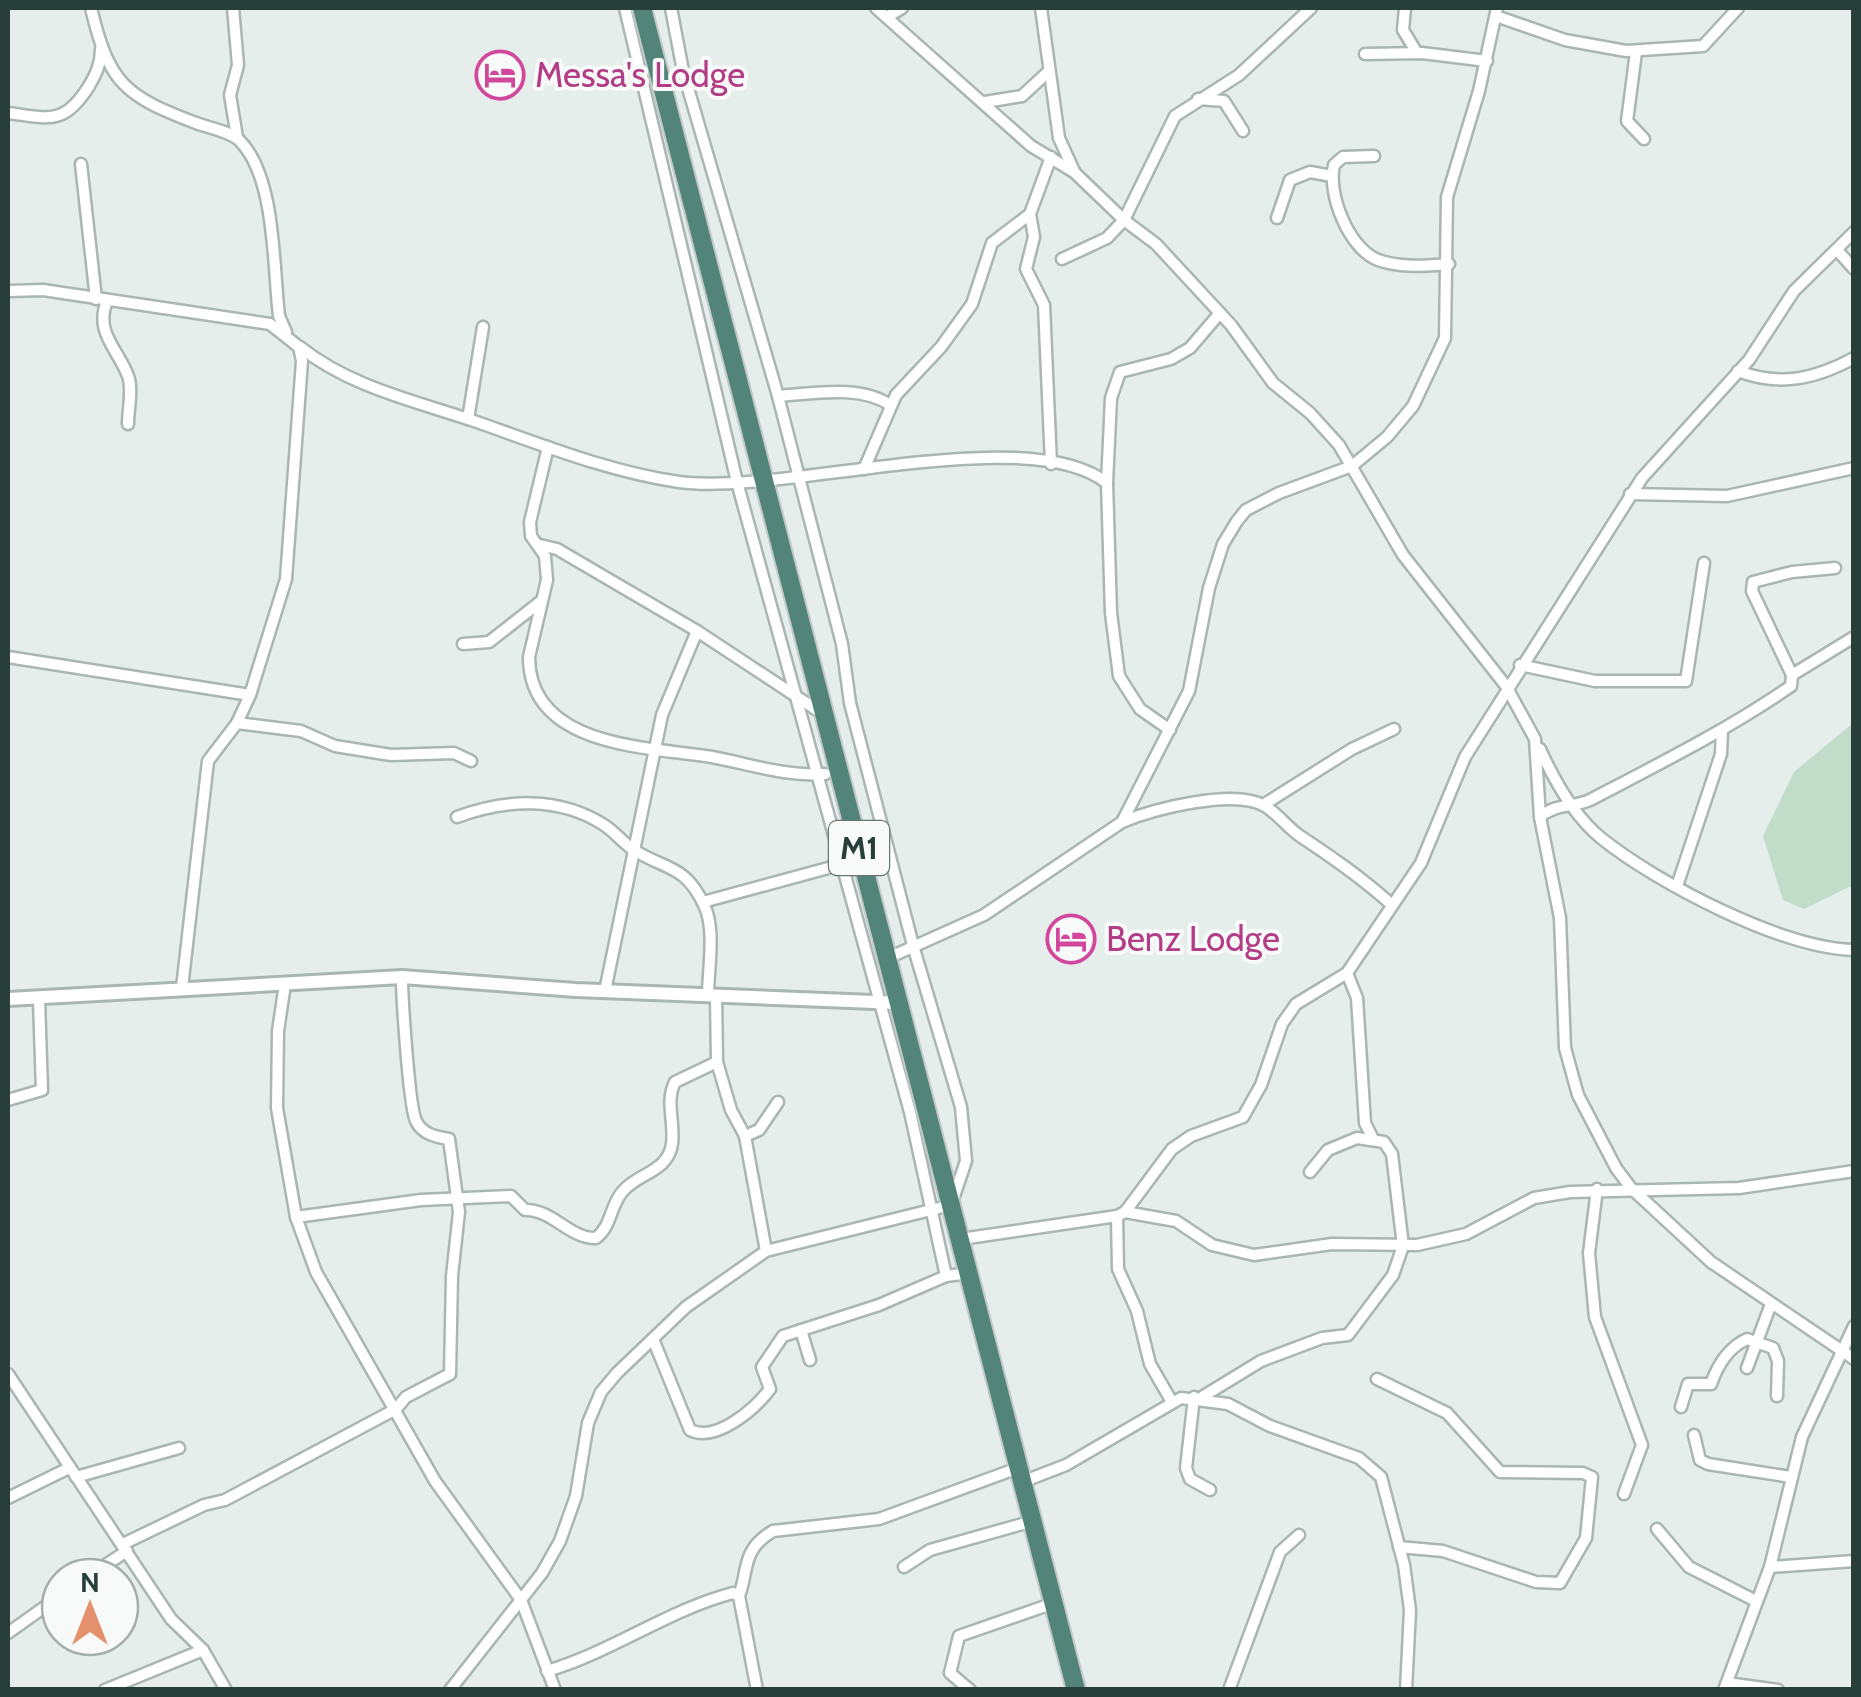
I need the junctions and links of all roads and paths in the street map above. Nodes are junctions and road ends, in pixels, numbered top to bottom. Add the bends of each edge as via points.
1 (91, 8) edge
2 (233, 8) edge
3 (625, 8) edge
4 (642, 8) edge
5 (671, 8) edge
6 (876, 8) edge
7 (902, 8) edge
8 (1041, 8) edge
9 (1312, 8) edge
10 (1405, 8) edge
11 (1738, 8) edge
12 (1496, 12) edge
13 (886, 16) junction
14 (100, 48) junction
15 (1636, 52) junction
16 (1417, 53) junction
17 (1366, 54) dead end
18 (1486, 61) junction
19 (1049, 71) junction
20 (1197, 100) junction
21 (984, 102) junction
22 (8, 113) edge
23 (1243, 131) dead end
24 (237, 137) junction
25 (1644, 138) dead end
26 (1374, 156) dead end
27 (1050, 157) junction
28 (81, 164) dead end
29 (1074, 172) junction
30 (1332, 176) junction
31 (1030, 214) junction
32 (1277, 218) dead end
33 (1124, 220) junction
34 (1854, 232) edge
35 (1836, 250) junction
36 (1062, 259) dead end
37 (1450, 264) junction
38 (1854, 270) edge
39 (8, 291) edge
40 (102, 300) junction
41 (1220, 313) junction
42 (483, 327) dead end
43 (286, 332) junction
44 (299, 347) junction
45 (1854, 358) edge
46 (1738, 371) junction
47 (778, 396) junction
48 (890, 405) junction
49 (468, 419) junction
50 (128, 424) dead end
51 (548, 448) junction
52 (1051, 464) junction
53 (1352, 466) junction
54 (1854, 468) edge
55 (864, 469) junction
56 (796, 477) junction
57 (737, 482) junction
58 (763, 483) junction
59 (1108, 483) junction
60 (1630, 494) junction
61 (540, 545) junction
62 (1704, 563) dead end
63 (1834, 568) dead end
64 (541, 601) junction
65 (697, 631) junction
66 (1854, 637) edge
67 (464, 644) dead end
68 (8, 657) edge
69 (1520, 666) junction
70 (1792, 676) junction
71 (1506, 686) junction
72 (250, 695) junction
73 (799, 702) junction
74 (824, 714) junction
75 (237, 723) junction
76 (1394, 728) dead end
77 (1170, 730) junction
78 (1722, 731) junction
79 (1535, 739) junction
80 (653, 752) junction
81 (471, 761) dead end
82 (830, 773) junction
83 (1263, 804) junction
84 (1572, 806) junction
85 (1540, 816) junction
86 (457, 818) dead end
87 (1122, 822) junction
88 (631, 848) junction
89 (843, 864) junction
90 (1677, 886) junction
91 (703, 902) junction
92 (1392, 905) junction
93 (914, 949) junction
94 (1854, 950) edge
95 (888, 958) junction
96 (1347, 973) junction
97 (402, 977) junction
98 (285, 984) junction
99 (182, 988) junction
100 (604, 990) junction
101 (712, 996) junction
102 (8, 999) edge
103 (40, 1001) junction
104 (877, 1002) junction
105 (900, 1003) junction
106 (716, 1062) junction
107 (8, 1100) edge
108 (778, 1102) dead end
109 (745, 1136) junction
110 (1372, 1137) junction
111 (1854, 1171) edge
112 (1310, 1172) dead end
113 (1632, 1188) junction
114 (1598, 1189) junction
115 (458, 1199) junction
116 (951, 1205) junction
117 (931, 1212) junction
118 (1121, 1214) junction
119 (296, 1217) junction
120 (960, 1240) junction
121 (1403, 1246) junction
122 (766, 1252) junction
123 (969, 1273) junction
124 (946, 1276) junction
125 (1772, 1304) junction
126 (801, 1330) junction
127 (1852, 1332) edge
128 (652, 1339) junction
129 (1755, 1341) junction
130 (1840, 1350) junction
131 (1854, 1359) edge
132 (810, 1360) dead end
133 (1746, 1368) dead end
134 (8, 1374) edge
135 (1377, 1379) dead end
136 (1776, 1396) dead end
137 (1198, 1397) junction
138 (1172, 1402) junction
139 (1680, 1407) dead end
140 (396, 1409) junction
141 (1694, 1435) dead end
142 (179, 1448) dead end
143 (72, 1472) junction
144 (1020, 1475) junction
145 (1791, 1477) junction
146 (1210, 1490) dead end
147 (1624, 1494) dead end
148 (8, 1498) edge
149 (1033, 1521) junction
150 (1657, 1529) dead end
151 (1299, 1535) dead end
152 (125, 1547) junction
153 (1399, 1547) junction
154 (112, 1557) edge
155 (1854, 1561) edge
156 (904, 1566) dead end
157 (1770, 1567) junction
158 (739, 1596) junction
159 (521, 1600) junction
160 (1756, 1600) junction
161 (1054, 1603) junction
162 (40, 1610) edge
163 (8, 1633) edge
164 (202, 1650) junction
165 (548, 1671) junction
166 (1725, 1686) edge
167 (105, 1690) edge
168 (226, 1690) edge
169 (450, 1690) edge
170 (555, 1690) edge
171 (757, 1690) edge
172 (970, 1690) edge
173 (1076, 1690) edge
174 (1229, 1690) edge
175 (1406, 1690) edge
176 (1778, 1690) edge

1 - 14 street
2 - 24 street via 238,65 230,95
3 - 57 street
4 - 58 highway, M1
5 - 47 street via 710,172
6 - 13 street
7 - 13 street
8 - 19 street
9 - 20 street via 1239,75
10 - 16 street via 1403,30
11 - 15 street via 1703,46
12 - 15 street via 1564,40
12 - 18 street
13 - 21 street
14 - 22 street via 96,74 70,111 49,118
14 - 24 street via 132,96
15 - 25 street via 1628,121
16 - 17 street
16 - 18 street
18 - 37 street via 1447,197
19 - 21 street via 1022,96
19 - 29 street via 1059,138
20 - 23 street via 1224,101
20 - 33 street via 1175,116
21 - 27 street
24 - 43 street via 263,185
26 - 30 street via 1343,156
27 - 29 street
27 - 31 street
28 - 40 street
29 - 33 street
30 - 32 street via 1310,172 1290,180
30 - 37 street via 1342,215 1369,255 1396,264
31 - 48 street via 992,243 972,304
31 - 52 street via 1034,237 1026,269 1044,305
33 - 36 street via 1107,238
33 - 41 street via 1168,255
34 - 35 street
35 - 38 street
35 - 46 street via 1794,291
37 - 53 street via 1445,338 1434,367 1400,422
39 - 40 street
40 - 43 street via 254,320
40 - 50 street via 105,332 129,378
41 - 53 street via 1273,383 1324,426
41 - 59 street via 1172,360 1120,372 1112,398
42 - 49 street
43 - 44 street
44 - 49 street via 381,392
44 - 72 street via 304,378 286,578
45 - 46 street via 1797,380
46 - 60 street
47 - 48 street via 854,393
47 - 56 street
48 - 55 street
49 - 51 street
51 - 57 street via 679,482
51 - 61 street via 530,522
52 - 55 street via 962,459
52 - 59 street
53 - 71 street via 1403,555
53 - 77 street via 1278,493 1236,521 1209,588 1189,691
54 - 60 street via 1728,496
55 - 56 street
56 - 58 street
56 - 93 street
57 - 58 street
57 - 73 street
58 - 74 highway, M1
59 - 77 street via 1118,676 1140,709
60 - 69 street
61 - 64 street via 548,568
61 - 65 street
62 - 69 street via 1686,681 1595,681
63 - 70 street via 1752,582
64 - 67 street via 489,642
64 - 80 street via 529,672 542,698 582,732
65 - 73 street
65 - 80 street via 672,682
66 - 70 street
68 - 72 street
69 - 71 street
70 - 78 street via 1791,686
71 - 79 street
71 - 92 street via 1465,757 1421,863
72 - 75 street
73 - 74 street
73 - 82 street
74 - 82 highway, M1
75 - 81 street via 391,755 454,752
75 - 99 street via 204,777
76 - 83 street
77 - 87 street
78 - 84 street
78 - 90 street via 1721,754
79 - 84 street
79 - 85 street
80 - 82 street
80 - 88 street
82 - 89 street
82 - 95 highway, M1
83 - 87 street via 1194,803
83 - 92 street
84 - 85 street
84 - 90 street via 1599,837
85 - 113 street via 1560,918 1568,1060 1589,1119
86 - 88 street via 512,803 562,806 606,826
87 - 93 street via 984,915
88 - 91 street via 669,864
88 - 100 street
89 - 91 street
89 - 104 street
90 - 94 street via 1734,916 1814,944
91 - 101 street
92 - 96 street
93 - 95 street
93 - 116 street via 961,1107 966,1162
95 - 105 highway, M1
96 - 110 street via 1357,998 1365,1123
96 - 118 street via 1296,1004 1243,1118 1172,1148
97 - 98 street
97 - 100 street
97 - 115 street via 415,1120 429,1135 449,1139
98 - 99 street
98 - 119 street via 275,1078
99 - 103 street
100 - 101 street
101 - 104 street
101 - 106 street
102 - 103 street
103 - 107 street via 42,1090
104 - 105 street
104 - 117 street
105 - 116 highway, M1
106 - 109 street
106 - 115 street via 676,1082 668,1154 659,1168 622,1192 596,1238 525,1210 511,1196
108 - 109 street via 759,1130
109 - 122 street
110 - 112 street via 1335,1146
110 - 121 street via 1392,1154
111 - 113 street via 1776,1186
113 - 114 street
113 - 125 street via 1710,1262
114 - 121 street via 1534,1198 1466,1234
114 - 147 street via 1589,1266 1595,1317 1642,1445
115 - 119 street
115 - 140 street via 450,1374
116 - 117 street
116 - 120 highway, M1
117 - 122 street
117 - 124 street
118 - 120 street
118 - 121 street via 1176,1222 1242,1254 1332,1244
118 - 138 street via 1118,1269 1138,1312 1150,1364
119 - 140 street via 316,1272
120 - 123 highway, M1
121 - 137 street via 1392,1275 1348,1336 1322,1338 1261,1362
122 - 128 street
123 - 124 street
123 - 144 highway, M1
124 - 126 street
125 - 129 street
125 - 130 street
126 - 128 street via 782,1336 762,1367 770,1390 750,1412 697,1434
126 - 132 street
127 - 130 street
128 - 159 street via 601,1392 560,1542
129 - 133 street
129 - 136 street via 1773,1348 1778,1360
129 - 139 street via 1735,1344 1711,1384 1688,1384
130 - 131 street
130 - 145 street
134 - 143 street
135 - 153 street via 1447,1412 1500,1472 1592,1478 1586,1538 1560,1583 1536,1582 1442,1551
137 - 138 street
137 - 146 street via 1186,1468 1190,1479
137 - 153 street via 1334,1447 1378,1471
138 - 144 street via 1066,1466
140 - 152 street
140 - 159 street via 435,1481
141 - 145 street via 1700,1460 1708,1464
142 - 143 street
143 - 148 street
143 - 152 street
144 - 149 highway, M1
144 - 158 street via 879,1520 773,1531 742,1570
145 - 157 street
149 - 156 street via 930,1550
149 - 161 highway, M1
150 - 160 street via 1689,1567
151 - 174 street via 1280,1552
152 - 154 street
152 - 164 street via 171,1619
153 - 175 street via 1410,1610
155 - 157 street
157 - 160 street
158 - 165 street via 690,1607
158 - 171 street
159 - 165 street
159 - 169 street
160 - 166 street
161 - 172 street via 959,1636 950,1674
161 - 173 highway, M1
162 - 163 street
164 - 167 street
164 - 168 street
165 - 170 street
166 - 176 street

